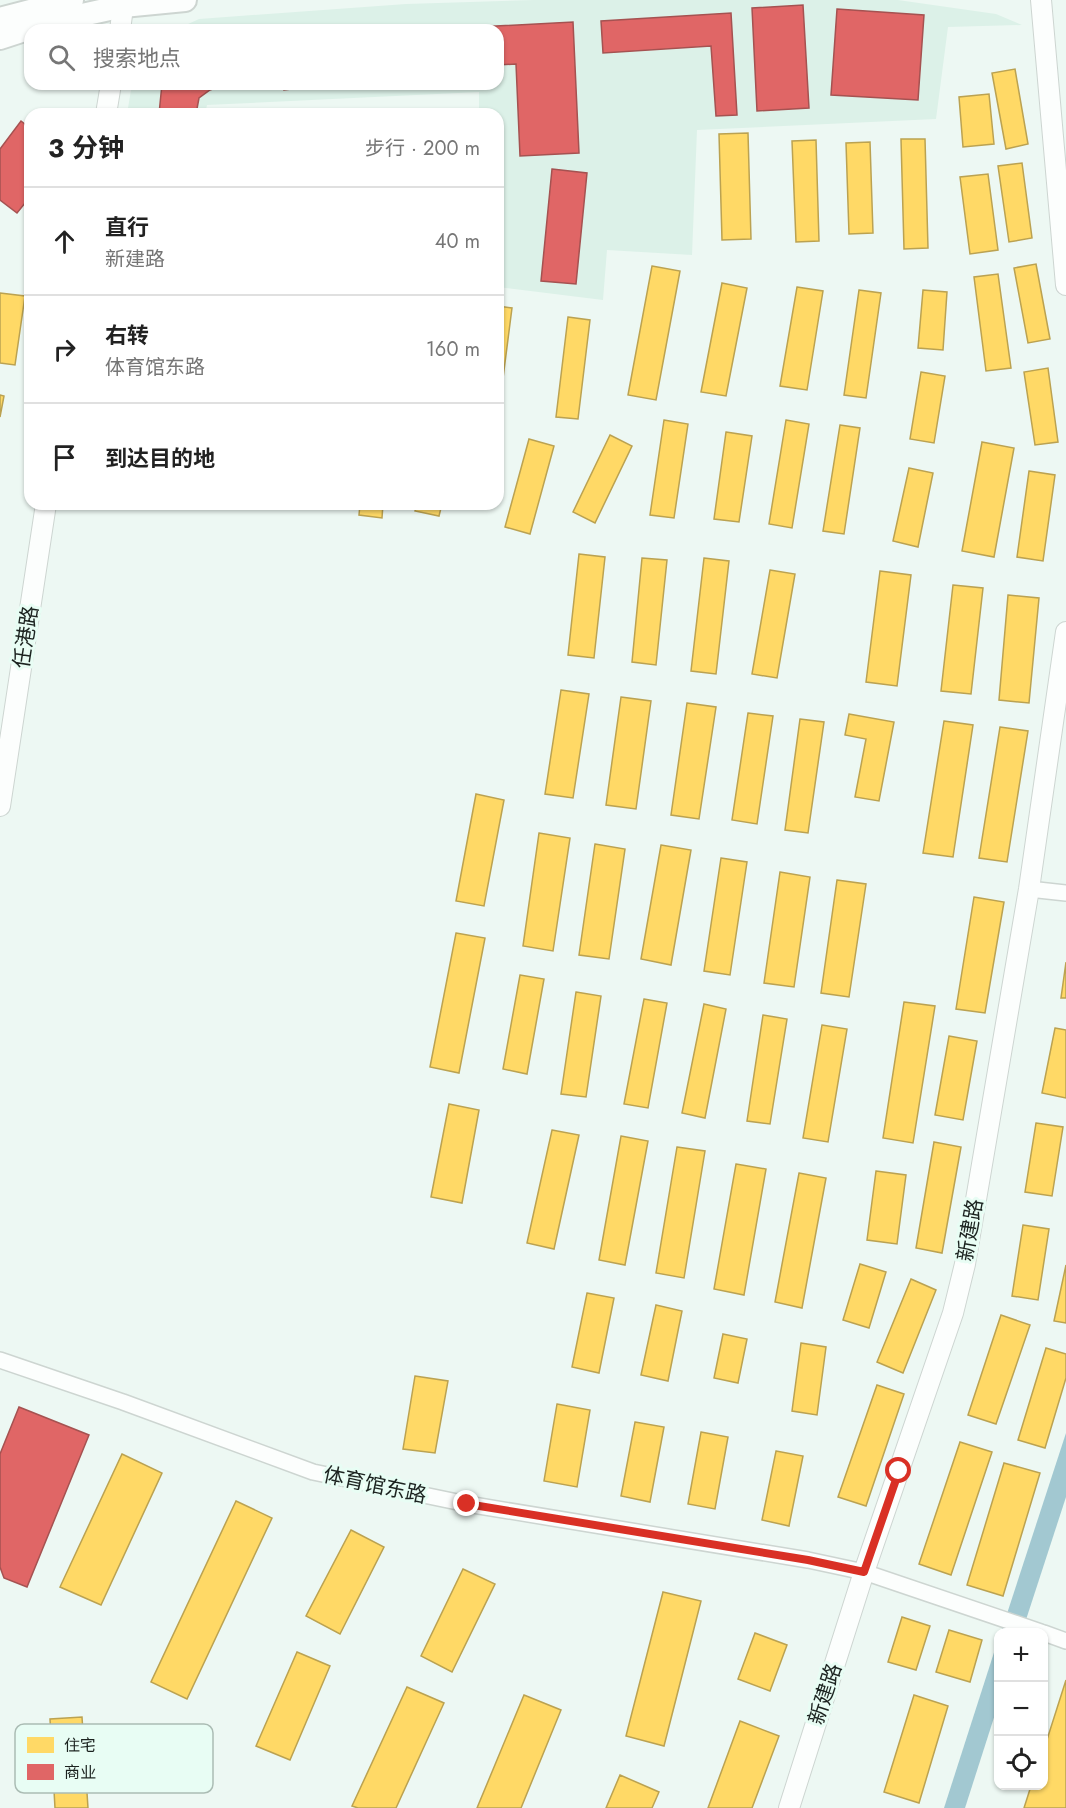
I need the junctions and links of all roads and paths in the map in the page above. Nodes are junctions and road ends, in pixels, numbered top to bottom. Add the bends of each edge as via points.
1 (72, 0) edge
2 (185, 0) edge
3 (1041, 0) edge
4 (124, 3) edge
5 (0, 19) edge
6 (43, 24) edge
7 (121, 24) edge
8 (24, 30) edge
9 (0, 38) edge
10 (110, 90) edge
11 (107, 108) edge
12 (1066, 285) edge
13 (44, 510) edge
14 (1066, 632) edge
15 (0, 806) edge
16 (1029, 889) junction
17 (1066, 893) edge
18 (0, 1360) edge
19 (864, 1572) junction
20 (1029, 1628) edge
21 (1048, 1635) edge
22 (1066, 1641) edge
23 (789, 1808) edge

1 - 5 main road
2 - 4 main road
3 - 12 street
4 - 6 main road
4 - 7 street
8 - 9 main road
10 - 11 street
13 - 15 street, 任港路
14 - 16 street, 新建路
16 - 17 street
16 - 19 street, 新建路 via 965,1264
18 - 19 street, 体育馆东路 via 313,1472 467,1504
19 - 20 street, 体育馆东路
19 - 23 street, 新建路
21 - 22 street, 体育馆东路

